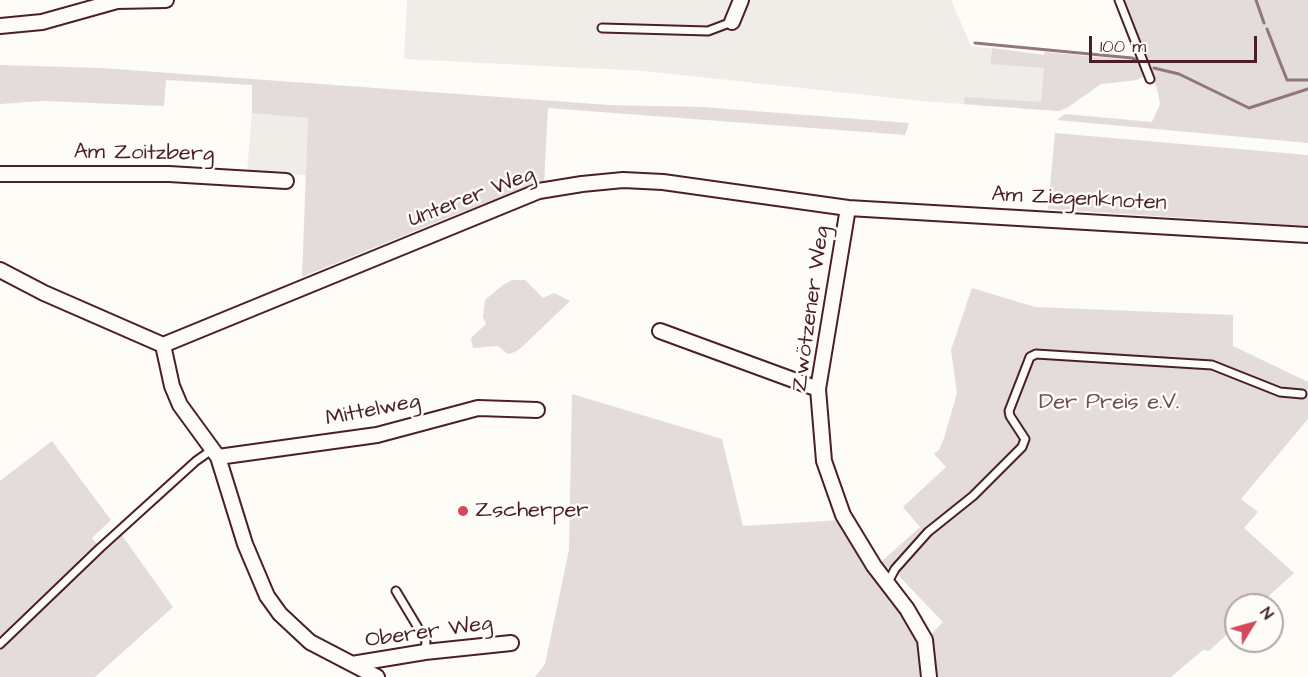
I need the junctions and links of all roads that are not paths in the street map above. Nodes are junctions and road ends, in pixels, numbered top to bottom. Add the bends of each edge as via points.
1 (166, 0) edge
2 (741, 0) edge
3 (1119, 0) edge
4 (732, 22) joint
5 (0, 26) edge
6 (602, 28) dead end
7 (1150, 80) dead end
8 (0, 174) edge
9 (286, 181) dead end
10 (848, 207) junction
11 (1308, 235) edge
12 (0, 270) edge
13 (660, 331) dead end
14 (163, 345) junction
15 (818, 389) junction
16 (1302, 394) dead end
17 (537, 410) dead end
18 (215, 453) junction
19 (887, 584) junction
20 (396, 591) dead end
21 (511, 643) dead end
22 (0, 644) edge
23 (425, 652) junction
24 (352, 664) junction
25 (377, 677) edge
26 (929, 677) edge

1 - 5 street via 117,1 42,22
2 - 4 street
3 - 7 lane
4 - 6 lane via 708,31
8 - 9 street, Am Zoitzberg via 169,174
10 - 11 street, Am Ziegenknoten
10 - 14 street, Unterer Weg via 663,182 623,180 539,191
10 - 15 street, Zwötzener Weg
12 - 14 street
13 - 15 street
14 - 18 street via 180,405
15 - 19 street, Zwötzener Weg via 824,461 832,488 843,516
16 - 19 lane via 1280,392 1212,365 1036,354 1030,357 1009,411 1025,439 1022,447 973,496 928,532 895,569
17 - 18 street, Mittelweg via 478,408 377,435
18 - 22 lane via 196,461
18 - 24 street via 267,596 285,620 310,642
19 - 26 street, Zwötzener Weg via 925,640
20 - 23 lane via 426,640
21 - 23 street, Oberer Weg
23 - 24 street, Oberer Weg
24 - 25 street

